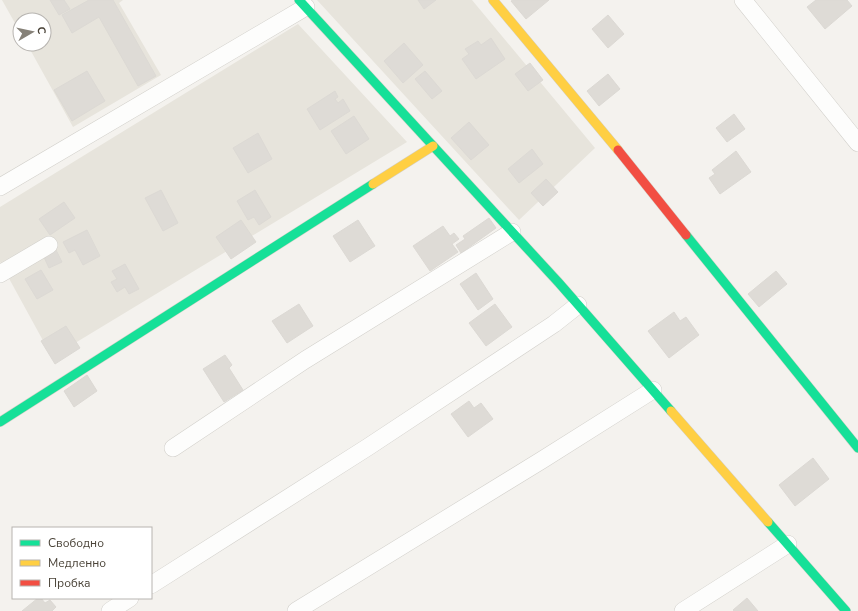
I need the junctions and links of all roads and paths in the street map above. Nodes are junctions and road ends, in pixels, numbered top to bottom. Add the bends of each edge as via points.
1 (494, 0) edge
2 (743, 0) edge
3 (302, 4) edge
4 (858, 143) edge
5 (433, 146) junction
6 (0, 187) edge
7 (512, 232) junction
8 (49, 245) dead end
9 (0, 274) edge
10 (578, 305) junction
11 (653, 390) junction
12 (0, 422) edge
13 (173, 448) dead end
14 (858, 448) edge
15 (788, 544) junction
16 (152, 584) edge
17 (128, 599) edge
18 (110, 611) edge
19 (296, 611) edge
20 (683, 611) edge
21 (846, 611) edge

1 - 14 street
2 - 4 street
3 - 5 street
3 - 6 street
5 - 7 street
5 - 12 street
7 - 10 street
7 - 13 street via 304,360
8 - 9 street
10 - 11 street
10 - 16 street via 554,324 381,438
11 - 15 street
11 - 19 street
15 - 20 street
15 - 21 street
17 - 18 street

